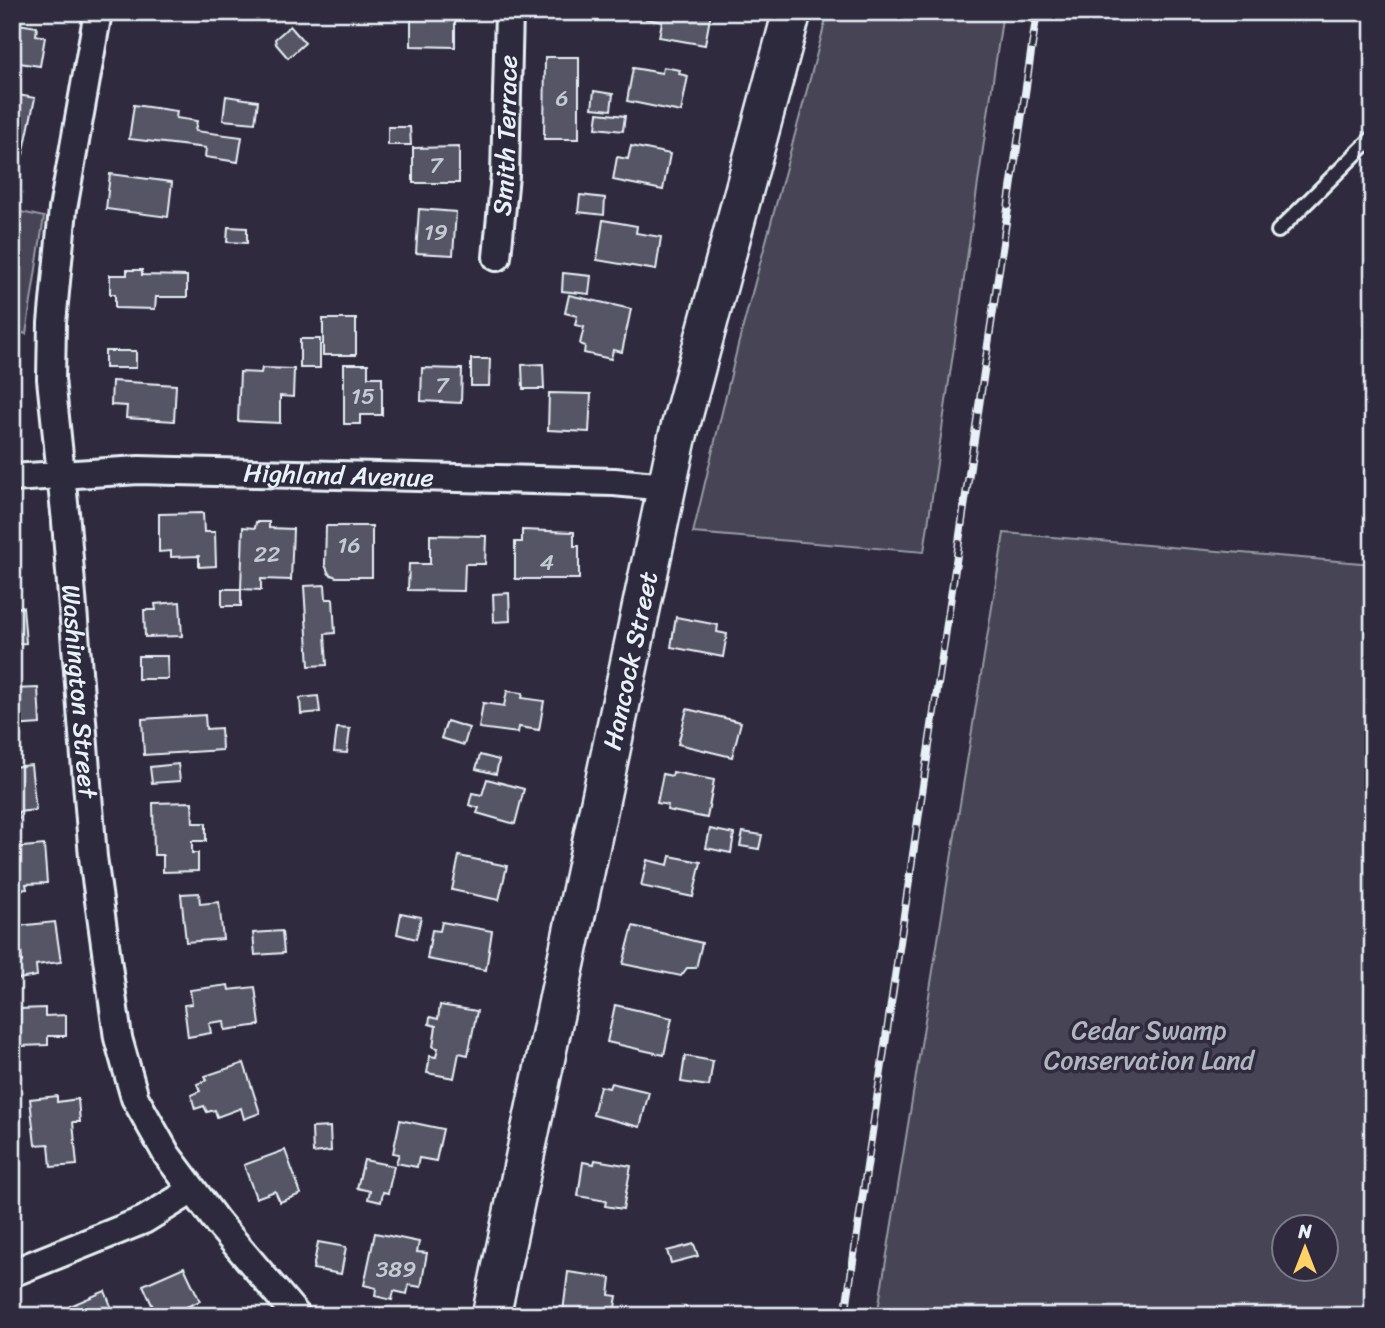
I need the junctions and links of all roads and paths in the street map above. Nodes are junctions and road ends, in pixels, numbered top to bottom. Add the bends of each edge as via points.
1 (98, 12) edge
2 (509, 12) edge
3 (792, 12) edge
4 (1373, 136) edge
5 (1278, 231) dead end
6 (498, 257) dead end
7 (61, 474) junction
8 (12, 478) edge
9 (666, 487) junction
10 (191, 1191) junction
11 (12, 1273) edge
12 (298, 1316) edge
13 (491, 1316) edge

1 - 7 street, Washington Street via 66,186 52,323 52,404
2 - 6 street, Smith Terrace
3 - 9 main road, Hancock Street
4 - 5 lane
7 - 8 street, Highland Avenue
7 - 9 street, Highland Avenue via 139,470
7 - 10 street, Washington Street via 93,857 118,1038 135,1098
9 - 13 main road, Hancock Street
10 - 11 street via 144,1220
10 - 12 street, Washington Street

